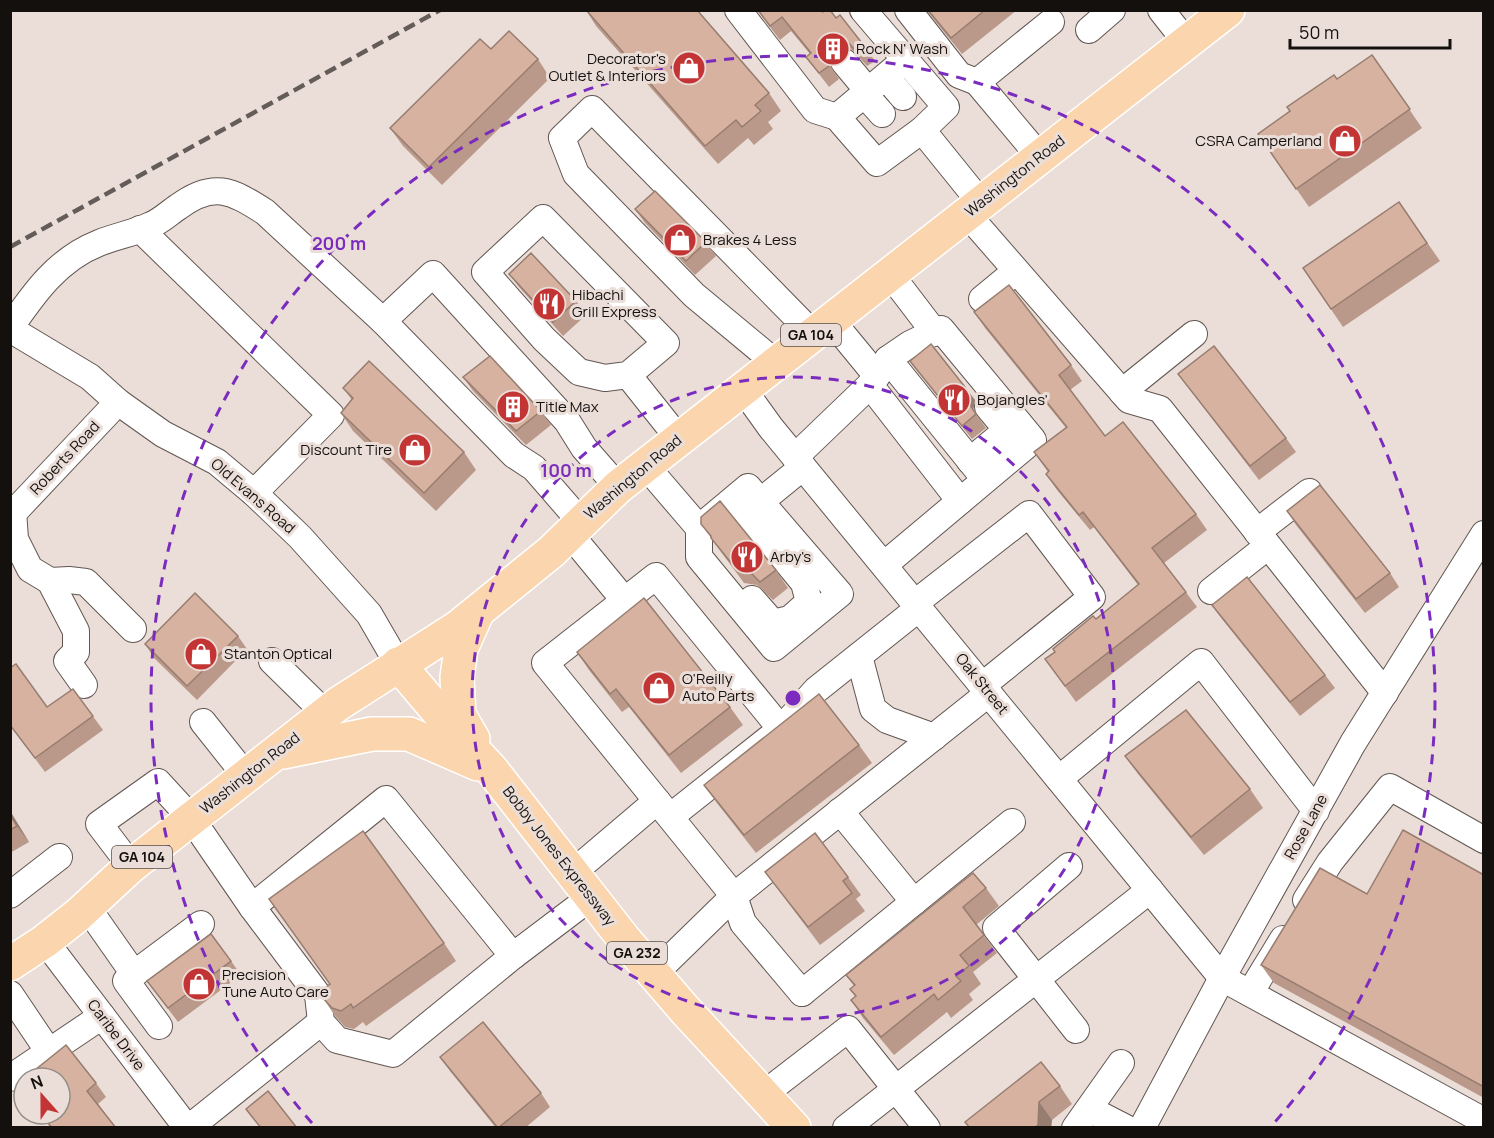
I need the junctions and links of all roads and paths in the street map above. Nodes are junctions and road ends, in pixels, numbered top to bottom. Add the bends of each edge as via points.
1 (738, 10) edge
2 (863, 10) edge
3 (908, 10) edge
4 (1112, 10) edge
5 (1161, 10) edge
6 (1228, 10) edge
7 (1051, 22) dead end
8 (1089, 30) dead end
9 (1187, 43) junction
10 (905, 60) junction
11 (844, 62) dead end
12 (977, 82) junction
13 (873, 88) junction
14 (837, 117) junction
15 (906, 120) junction
16 (1040, 157) junction
17 (974, 208) junction
18 (140, 229) junction
19 (1016, 271) junction
20 (890, 274) junction
21 (982, 298) dead end
22 (383, 321) junction
23 (822, 327) junction
24 (10, 328) edge
25 (938, 331) junction
26 (1194, 334) dead end
27 (777, 364) junction
28 (878, 373) junction
29 (628, 375) junction
30 (743, 389) junction
31 (1122, 392) junction
32 (118, 402) junction
33 (679, 439) junction
34 (799, 462) junction
35 (645, 465) junction
36 (977, 471) junction
37 (618, 487) junction
38 (1309, 492) edge
39 (254, 493) junction
40 (735, 499) junction
41 (960, 501) junction
42 (760, 502) junction
43 (12, 512) edge
44 (575, 527) junction
45 (699, 528) junction
46 (1483, 534) edge
47 (1263, 539) junction
48 (884, 565) junction
49 (706, 566) junction
50 (50, 581) junction
51 (1211, 591) dead end
52 (625, 601) junction
53 (917, 605) junction
54 (478, 610) junction
55 (133, 629) dead end
56 (859, 656) junction
57 (272, 661) dead end
58 (398, 663) junction
59 (84, 685) dead end
60 (986, 689) junction
61 (1385, 693) junction
62 (326, 714) junction
63 (203, 722) dead end
64 (782, 729) junction
65 (933, 737) junction
66 (275, 753) junction
67 (491, 770) junction
68 (246, 776) junction
69 (1059, 778) junction
70 (663, 809) junction
71 (840, 811) junction
72 (1316, 811) junction
73 (192, 818) junction
74 (1012, 822) dead end
75 (1484, 840) edge
76 (59, 857) dead end
77 (131, 866) junction
78 (1069, 866) dead end
79 (581, 885) junction
80 (1150, 890) junction
81 (10, 895) edge
82 (734, 896) junction
83 (914, 902) junction
84 (87, 907) junction
85 (252, 907) junction
86 (201, 924) dead end
87 (21, 952) edge
88 (513, 956) junction
89 (654, 974) junction
90 (130, 977) junction
91 (1222, 978) junction
92 (1035, 980) junction
93 (1250, 993) junction
94 (10, 994) edge
95 (325, 1008) junction
96 (98, 1010) junction
97 (159, 1026) dead end
98 (1076, 1030) dead end
99 (49, 1052) junction
100 (1121, 1063) dead end
101 (10, 1078) edge
102 (895, 1089) junction
103 (764, 1094) junction
104 (1082, 1118) edge
105 (1484, 1121) edge
106 (1140, 1127) edge
107 (188, 1128) edge
108 (794, 1128) edge
109 (846, 1128) edge
110 (927, 1128) edge

1 - 14 street via 815,110
2 - 10 street
3 - 12 street via 959,75
4 - 8 street
5 - 9 street
6 - 9 main road, Washington Road / GA 104
7 - 12 street
9 - 16 main road, Washington Road / GA 104
10 - 13 street
10 - 15 street via 946,107
11 - 13 street
12 - 16 street
13 - 14 street
13 - 15 street
14 - 15 street via 878,163
15 - 17 street
16 - 17 main road, Washington Road / GA 104
17 - 19 street
17 - 20 main road, Washington Road / GA 104
18 - 22 street via 153,225 194,195 213,190 229,192 265,212
18 - 24 street via 76,254 51,274
18 - 39 street via 331,415
19 - 21 street
19 - 31 street
20 - 23 main road, Washington Road / GA 104
20 - 25 street
22 - 37 street via 434,274 567,421 584,448
22 - 44 street via 514,455 534,468
23 - 27 main road, Washington Road / GA 104
23 - 27 street via 592,109 562,138 576,174 694,295
23 - 28 street
24 - 32 street, Old Evans Road via 90,377
25 - 28 street via 910,344
25 - 36 street via 1033,440
26 - 31 street
27 - 30 main road, Washington Road / GA 104
28 - 34 street
28 - 36 street
28 - 41 street
29 - 29 street via 666,343 543,218 485,272 579,372 605,378
29 - 33 street
30 - 33 main road, Washington Road / GA 104
30 - 34 street, Oak Street
31 - 47 street via 1129,400 1160,409
32 - 39 street, Old Evans Road via 163,434 217,462
32 - 43 street, Roberts Road
33 - 35 main road, Washington Road / GA 104
34 - 42 street
34 - 48 street, Oak Street
35 - 37 main road, Washington Road / GA 104
35 - 45 street
36 - 41 street
37 - 44 main road, Washington Road / GA 104
38 - 47 street
39 - 58 street, Old Evans Road via 300,537 369,614
40 - 42 street via 748,487
40 - 45 street
40 - 49 street via 804,583 809,602 790,619 773,623 729,574
41 - 48 street
42 - 49 street via 840,594 774,648
43 - 50 street via 15,539 30,569
44 - 52 street
44 - 54 main road, Washington Road / GA 104 via 551,552
45 - 49 street via 699,557
46 - 61 street, Rose Lane
47 - 51 street
47 - 61 street
48 - 53 street, Oak Street
50 - 55 street via 86,582
50 - 59 street via 76,631 76,652 67,661
52 - 64 street via 656,576
52 - 70 street via 545,663
53 - 56 street
53 - 60 street, Oak Street
53 - 60 street via 1029,514 1092,597
54 - 58 main road, Washington Road / GA 104 via 457,628
54 - 67 main road via 461,649 457,677 459,715
56 - 64 street via 816,690
56 - 65 street via 873,710 887,720
57 - 62 street
58 - 62 main road, Washington Road / GA 104
58 - 67 main road, Bobby Jones Expressway / GA 232
60 - 65 street
60 - 69 street, Oak Street
61 - 72 street, Rose Lane
62 - 66 main road, Washington Road / GA 104
63 - 68 street
64 - 70 street
65 - 71 street
66 - 67 main road via 372,734 409,734
66 - 68 main road, Washington Road / GA 104
67 - 79 main road, Bobby Jones Expressway / GA 232
68 - 73 main road, Washington Road / GA 104
69 - 72 street via 1201,662
69 - 80 street, Oak Street
70 - 79 street
70 - 82 street
71 - 82 street
71 - 83 street
72 - 91 street, Rose Lane
73 - 77 main road, Washington Road / GA 104
73 - 77 street via 158,782 99,824
73 - 85 street
74 - 83 street
75 - 93 street via 1390,787 1330,862
76 - 81 street
77 - 84 main road, Washington Road / GA 104
78 - 92 street via 996,928
79 - 88 street
79 - 89 main road, Bobby Jones Expressway / GA 232
80 - 91 street, Oak Street
80 - 92 street
82 - 83 street via 743,923 802,993
82 - 89 street
84 - 87 main road, Washington Road / GA 104
84 - 90 street
85 - 88 street via 386,799
85 - 95 street
86 - 90 street
87 - 96 street, Caribe Drive
88 - 95 street via 393,1054 361,1039 337,1040
89 - 103 main road, Bobby Jones Expressway / GA 232
90 - 96 street
90 - 97 street
91 - 93 street
91 - 106 street, Rose Lane
92 - 98 street
92 - 102 street
93 - 105 street
94 - 99 street
95 - 107 street
96 - 99 street
96 - 107 street, Caribe Drive
99 - 101 street
100 - 104 street
102 - 103 street via 849,1029
102 - 109 street
102 - 110 street
103 - 108 main road, Bobby Jones Expressway / GA 232
104 - 106 street

